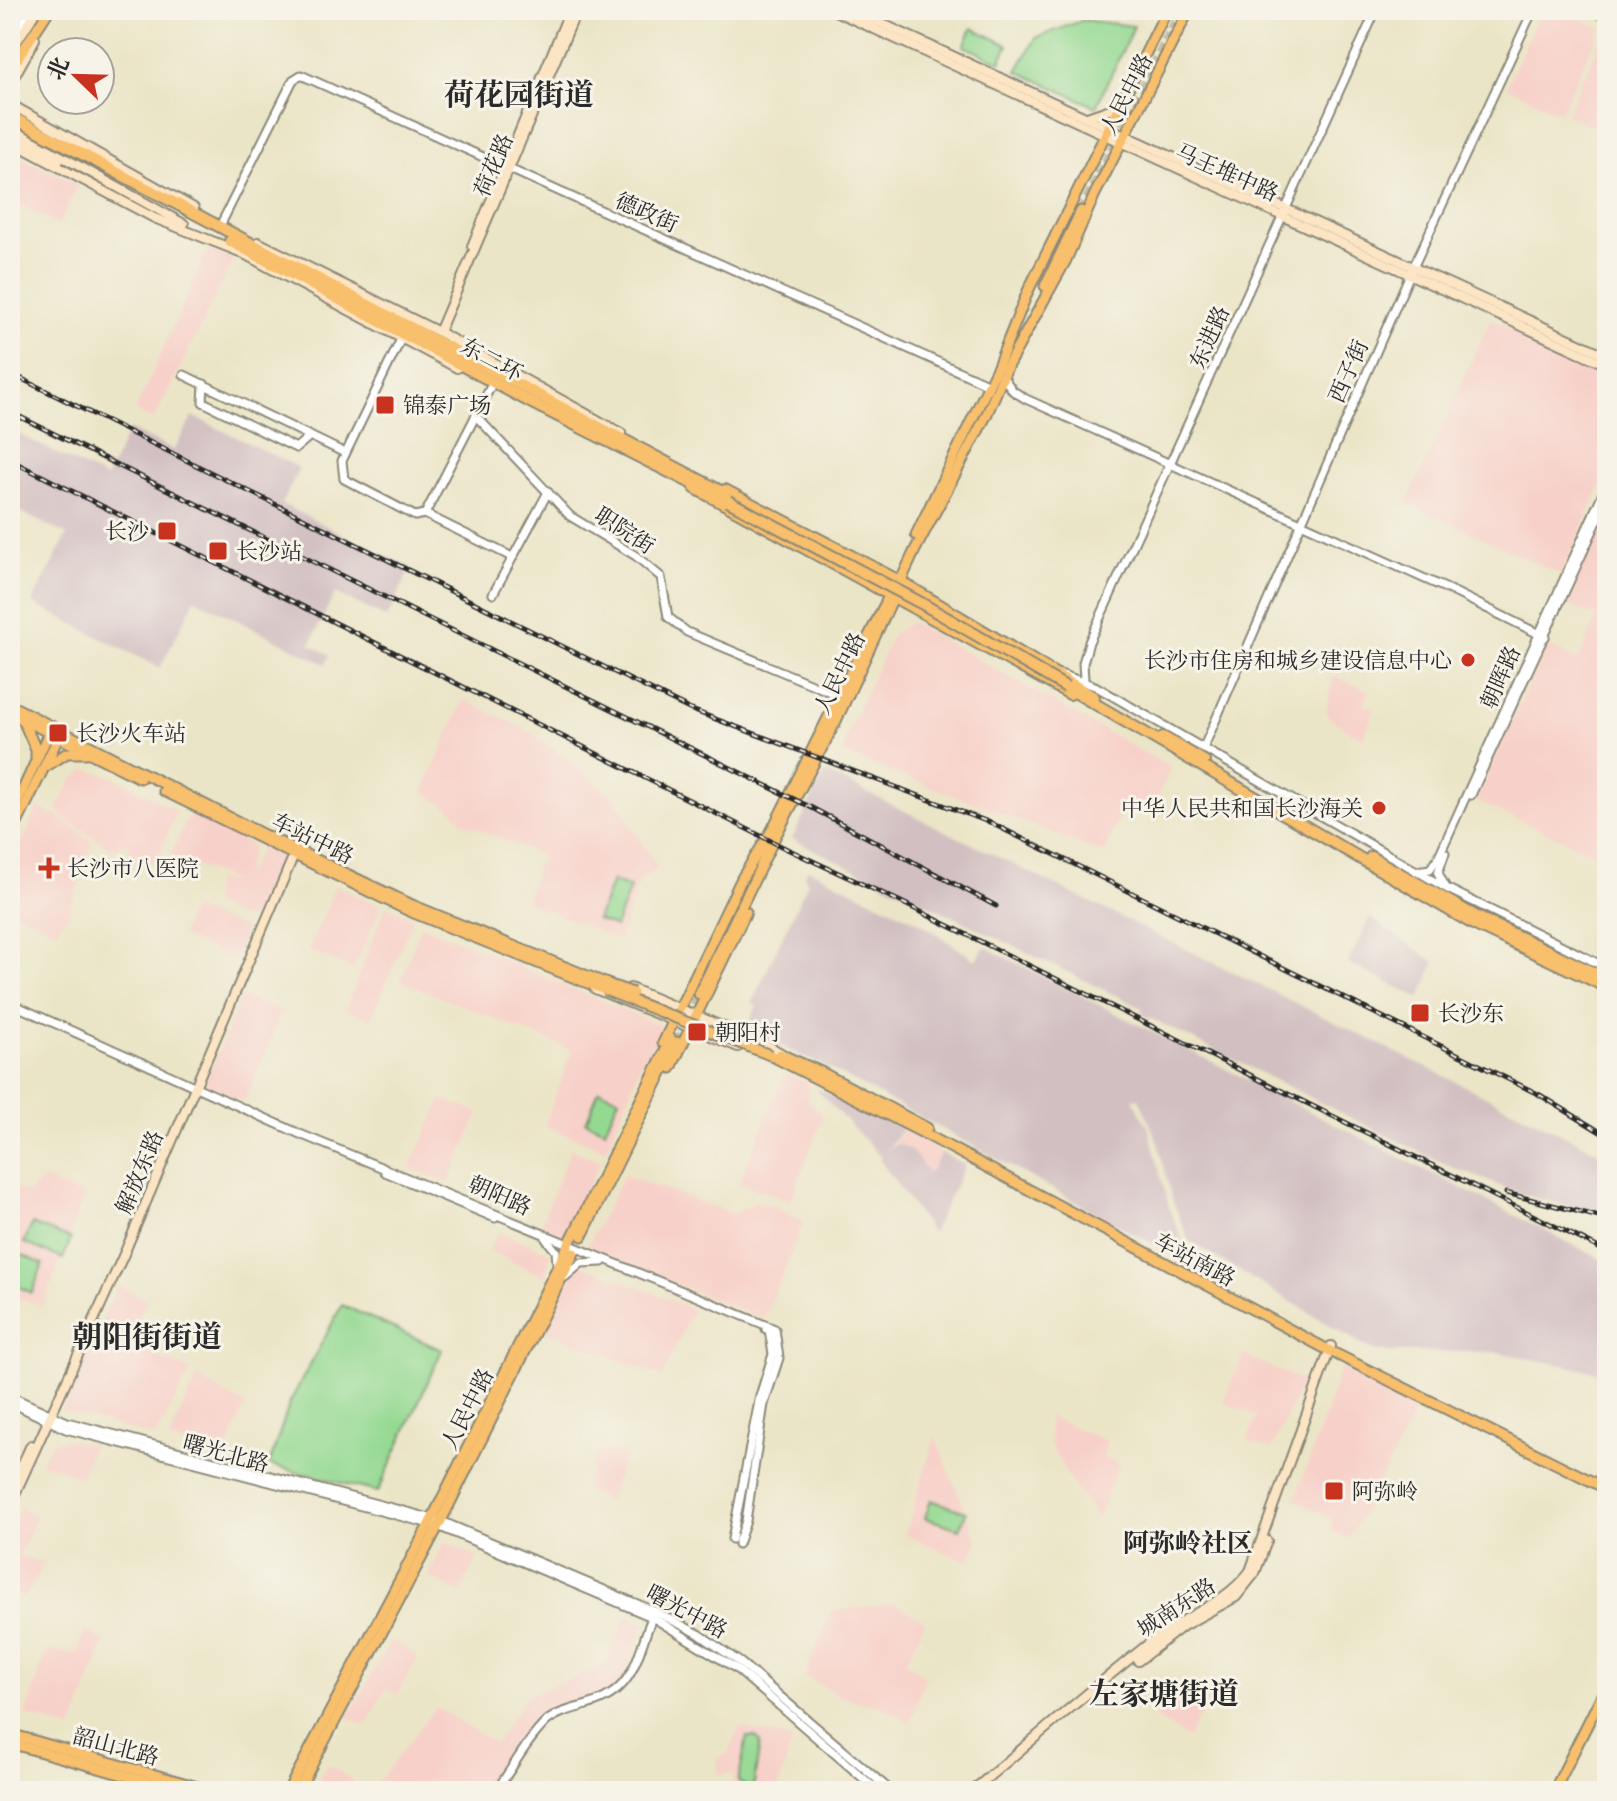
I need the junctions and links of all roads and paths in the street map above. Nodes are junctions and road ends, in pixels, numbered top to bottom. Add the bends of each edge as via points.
1 (37, 10) edge
2 (51, 10) edge
3 (570, 10) edge
4 (577, 10) edge
5 (833, 10) edge
6 (852, 10) edge
7 (1167, 10) edge
8 (1189, 10) edge
9 (1376, 10) edge
10 (1533, 10) edge
11 (1594, 10) edge
12 (1607, 16) edge
13 (25, 41) junction
14 (10, 42) edge
15 (10, 52) edge
16 (10, 59) edge
17 (10, 70) edge
18 (10, 84) edge
19 (10, 105) edge
20 (1120, 106) junction
21 (10, 116) edge
22 (1086, 117) junction
23 (10, 125) edge
24 (1107, 133) junction
25 (10, 135) edge
26 (1123, 140) junction
27 (10, 141) edge
28 (1092, 165) junction
29 (508, 168) junction
30 (1105, 175) junction
31 (1078, 210) tunnel mouth
32 (1285, 213) junction
33 (173, 220) junction
34 (222, 222) junction
35 (244, 244) junction
36 (270, 259) junction
37 (1413, 271) junction
38 (422, 324) junction
39 (409, 327) junction
40 (437, 331) junction
41 (401, 339) junction
42 (454, 345) junction
43 (1607, 356) edge
44 (1607, 365) edge
45 (1003, 366) junction
46 (184, 375) dead end
47 (1003, 377) junction
48 (204, 384) junction
49 (989, 385) junction
50 (491, 386) junction
51 (476, 416) junction
52 (310, 436) junction
53 (345, 453) junction
54 (1171, 464) junction
55 (681, 475) junction
56 (1607, 484) edge
57 (548, 492) junction
58 (726, 495) junction
59 (713, 500) junction
60 (1607, 500) edge
61 (425, 514) junction
62 (1301, 523) junction
63 (512, 557) junction
64 (900, 581) junction
65 (493, 594) dead end
66 (893, 595) junction
67 (1542, 635) junction
68 (1084, 680) junction
69 (1065, 681) junction
70 (840, 696) junction
71 (1097, 704) junction
72 (10, 705) edge
73 (10, 713) edge
74 (23, 720) junction
75 (55, 732) junction
76 (1203, 749) junction
77 (90, 753) junction
78 (39, 765) junction
79 (12, 823) edge
80 (773, 835) junction
81 (10, 838) edge
82 (292, 853) junction
83 (1415, 871) junction
84 (1446, 888) junction
85 (1606, 974) edge
86 (586, 979) junction
87 (697, 993) tunnel mouth
88 (10, 1005) edge
89 (680, 1007) junction
90 (697, 1015) junction
91 (672, 1022) junction
92 (691, 1030) junction
93 (674, 1040) tunnel mouth
94 (771, 1053) joint
95 (787, 1060) junction
96 (192, 1086) junction
97 (607, 1180) junction
98 (546, 1239) junction
99 (573, 1248) junction
100 (602, 1262) junction
101 (558, 1278) junction
102 (1333, 1350) junction
103 (10, 1399) edge
104 (46, 1417) junction
105 (1607, 1487) edge
106 (10, 1491) edge
107 (10, 1505) edge
108 (435, 1522) junction
109 (652, 1617) junction
110 (1607, 1685) edge
111 (1607, 1699) edge
112 (10, 1734) edge
113 (10, 1743) edge
114 (180, 1791) edge
115 (212, 1791) edge
116 (288, 1791) edge
117 (298, 1791) edge
118 (496, 1791) edge
119 (878, 1791) edge
120 (891, 1791) edge
121 (972, 1791) edge
122 (980, 1791) edge
123 (1554, 1791) edge
124 (1561, 1791) edge

1 - 13 main road
1 - 14 street
1 - 15 main road
2 - 13 main road
2 - 18 main road
3 - 29 main road, 荷花路
4 - 29 main road, 荷花路
5 - 24 main road, 马王堆中路
6 - 22 main road, 马王堆中路
7 - 20 main road, 人民中路
8 - 26 main road, 人民中路
9 - 32 street, 东进路
10 - 37 street, 西子街
11 - 12 main road
13 - 16 main road
13 - 17 main road
19 - 34 main road
20 - 22 main road
20 - 24 main road, 人民中路
21 - 35 highway
22 - 24 main road, 马王堆中路
23 - 33 main road
23 - 35 highway
24 - 26 main road, 马王堆中路
24 - 28 main road, 人民中路
25 - 33 main road
26 - 30 main road, 人民中路
26 - 32 main road, 马王堆中路
27 - 33 main road via 154,218
28 - 30 main road via 1102,164
28 - 45 main road, 人民中路 via 1028,291
29 - 34 street, 德政街 via 298,75
29 - 40 main road, 荷花路
29 - 49 street, 德政街
30 - 45 main road, 人民中路 via 1066,260
31 - 45 main road, 人民中路
32 - 37 main road, 马王堆中路
32 - 54 street, 东进路
33 - 35 main road via 195,232
34 - 35 main road
35 - 36 highway, 东二环
35 - 38 main road
35 - 41 main road
36 - 39 highway, 东二环
36 - 55 highway, 东二环
37 - 43 main road, 马王堆中路
37 - 44 main road, 马王堆中路
37 - 62 street, 西子街
38 - 39 main road
38 - 40 main road
39 - 42 highway, 东二环
40 - 42 main road
41 - 50 main road
41 - 53 street
42 - 55 highway, 东二环
42 - 58 main road
45 - 47 main road, 人民中路
45 - 49 main road, 人民中路
46 - 48 street
47 - 54 street via 1026,399
47 - 64 main road, 人民中路
48 - 52 street
48 - 52 street via 203,402 296,448
49 - 64 main road, 人民中路
50 - 51 street
50 - 59 main road
51 - 57 street, 职院街
51 - 61 street
52 - 53 street
53 - 61 street via 344,479 415,516
54 - 62 street
54 - 68 street, 东进路 via 1089,642
55 - 58 highway, 东二环
55 - 59 highway
56 - 67 street, 朝晖路
57 - 63 street
57 - 70 street, 职院街 via 570,516 661,577 668,617 687,632
58 - 64 highway
58 - 69 highway, bridge
59 - 66 highway
60 - 67 street, 朝晖路
61 - 63 street
62 - 67 street
62 - 76 street, 西子街
63 - 65 street
64 - 66 main road, 人民中路
64 - 69 highway
66 - 70 main road, 人民中路
66 - 71 highway
66 - 80 main road, 人民中路 via 798,798
67 - 83 street, 朝晖路 via 1438,858 1430,869
67 - 84 street, 朝晖路 via 1443,858 1438,873
68 - 69 street
68 - 76 street
69 - 71 highway
70 - 80 main road, 人民中路
71 - 85 highway via 1477,917
72 - 75 main road, 车站中路
73 - 74 main road, 车站中路
74 - 75 main road, 车站中路
74 - 78 main road
75 - 77 main road, 车站中路
75 - 78 main road
75 - 82 main road, 车站中路
76 - 83 street
77 - 78 main road via 67,753
77 - 82 main road, 车站中路
78 - 79 main road
79 - 81 main road
80 - 87 main road, 人民中路
80 - 89 main road via 742,878
80 - 90 main road via 760,882
82 - 86 main road, 车站中路 via 409,911
82 - 96 main road, 解放东路
83 - 84 street
84 - 85 street
86 - 89 main road via 611,981
86 - 91 main road via 607,996
86 - 94 main road, 车站中路, bridge
88 - 96 street, 朝阳路
89 - 90 main road
89 - 91 main road
90 - 92 main road
90 - 95 main road
91 - 92 main road
91 - 97 main road via 609,1159
92 - 95 main road
92 - 97 main road
93 - 97 main road, 人民中路
94 - 95 main road, 车站南路
95 - 102 main road, 车站南路
96 - 98 street, 朝阳路 via 299,1137
96 - 99 street, 朝阳路
96 - 104 main road, 解放东路
97 - 99 main road, 人民中路
98 - 99 street, 朝阳路
98 - 101 street via 556,1251
99 - 100 street, 朝阳路
99 - 100 street, 朝阳路 via 775,1329 779,1358 764,1404 746,1521 735,1542 760,1396 773,1354 769,1330
99 - 101 main road, 人民中路
100 - 101 street via 581,1263
101 - 108 main road, 人民中路
102 - 105 main road, 车站南路
102 - 121 main road, 城南东路 via 1250,1571 1223,1600 1155,1639
102 - 122 main road, 城南东路 via 1246,1586 1226,1605 1159,1644
103 - 104 street, 曙光北路
104 - 106 main road, 解放东路
104 - 107 main road, 解放东路
104 - 108 street, 曙光北路
108 - 109 street, 曙光中路
108 - 116 main road, 人民中路
108 - 117 main road, 人民中路
108 - 120 street, 曙光中路 via 699,1634 741,1663
109 - 118 street via 620,1691 546,1722
109 - 119 street, 曙光中路 via 737,1669
110 - 123 main road
111 - 124 main road
112 - 115 main road, 韶山北路
113 - 114 main road, 韶山北路

